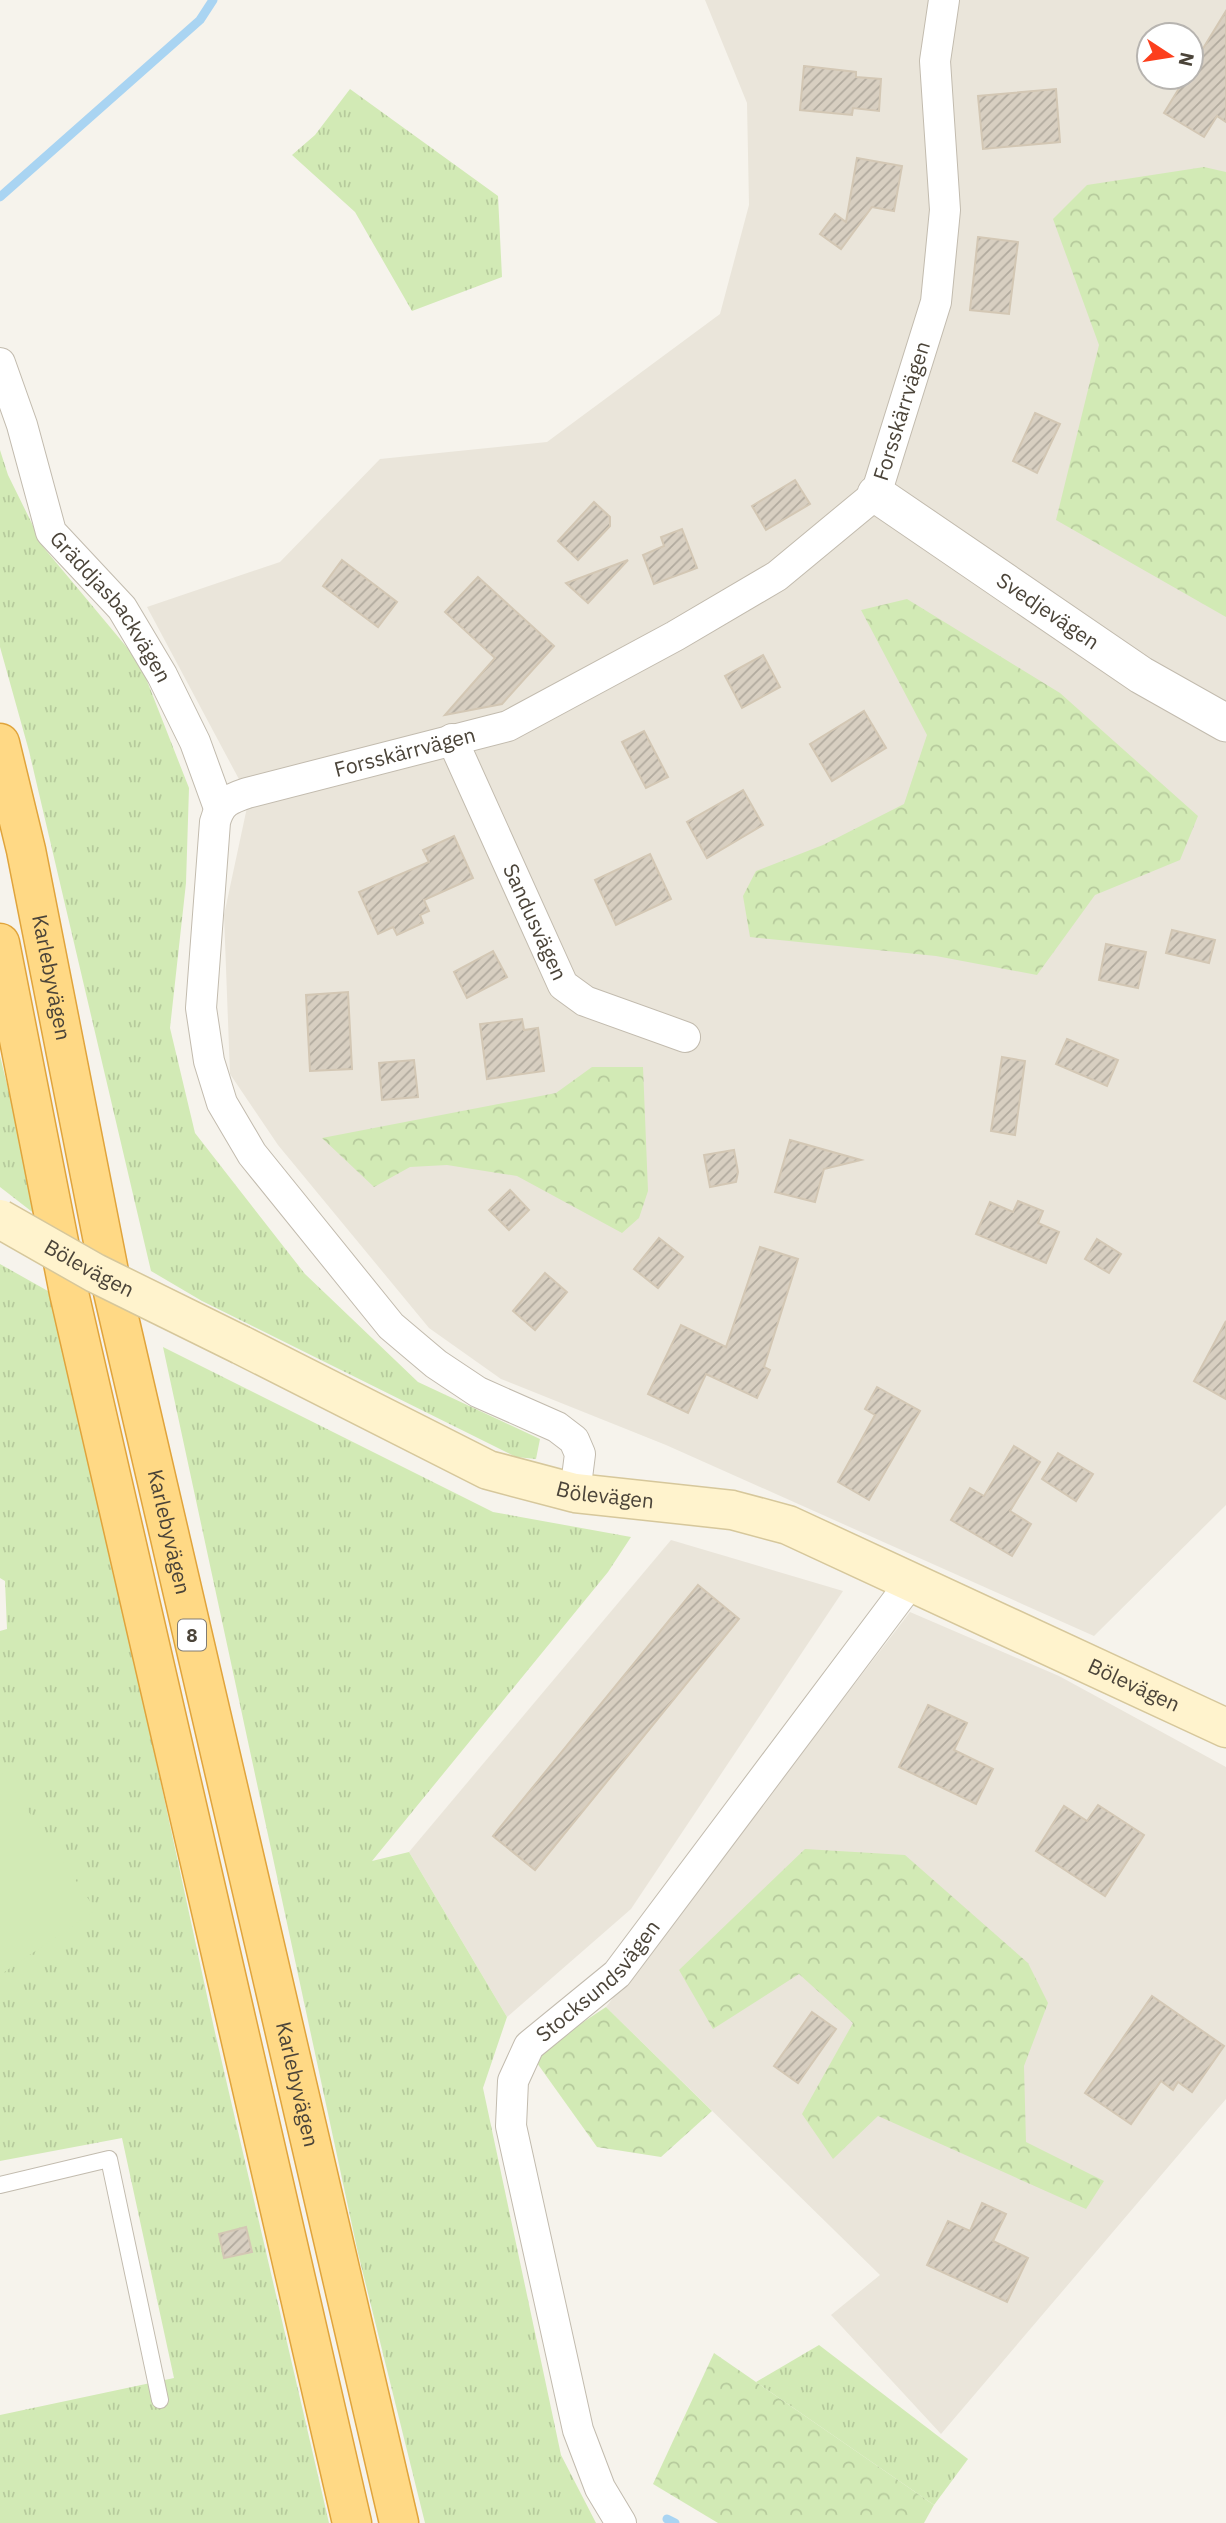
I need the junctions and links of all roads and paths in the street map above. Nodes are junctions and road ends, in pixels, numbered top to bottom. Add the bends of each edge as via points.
1 (944, 0) edge
2 (0, 363) edge
3 (876, 494) junction
4 (1226, 723) edge
5 (452, 739) junction
6 (0, 743) edge
7 (219, 808) junction
8 (0, 943) edge
9 (685, 1037) dead end
10 (0, 1219) edge
11 (575, 1493) junction
12 (911, 1581) junction
13 (1226, 1728) edge
14 (0, 2185) edge
15 (160, 2400) dead end
16 (352, 2523) edge
17 (399, 2523) edge
18 (621, 2523) edge

1 - 3 street, Forsskärrvägen via 935,61 945,210 936,302
2 - 7 street, Gräddjasbackvägen via 51,532 122,608 162,674
3 - 4 street, Svedjevägen via 1141,675
3 - 5 street, Forsskärrvägen via 777,576 685,630 508,726
5 - 7 street, Forsskärrvägen via 230,798
5 - 9 street, Sandusvägen via 563,985 585,1001
6 - 17 highway, Karlebyvägen / 8 via 26,850 113,1292
7 - 11 street via 201,1008 209,1061 222,1103 252,1154 391,1326 478,1392 557,1427 575,1440 580,1454
8 - 16 highway, Karlebyvägen / 8 via 69,1293
10 - 11 main road, Bölevägen, bridge via 95,1273 488,1470
11 - 12 main road, Bölevägen via 693,1504 755,1516 789,1525
12 - 13 main road, Bölevägen
12 - 18 street, Stocksundsvägen via 617,1974 529,2046 513,2081 510,2126 578,2430 600,2487
14 - 15 lane via 109,2159

